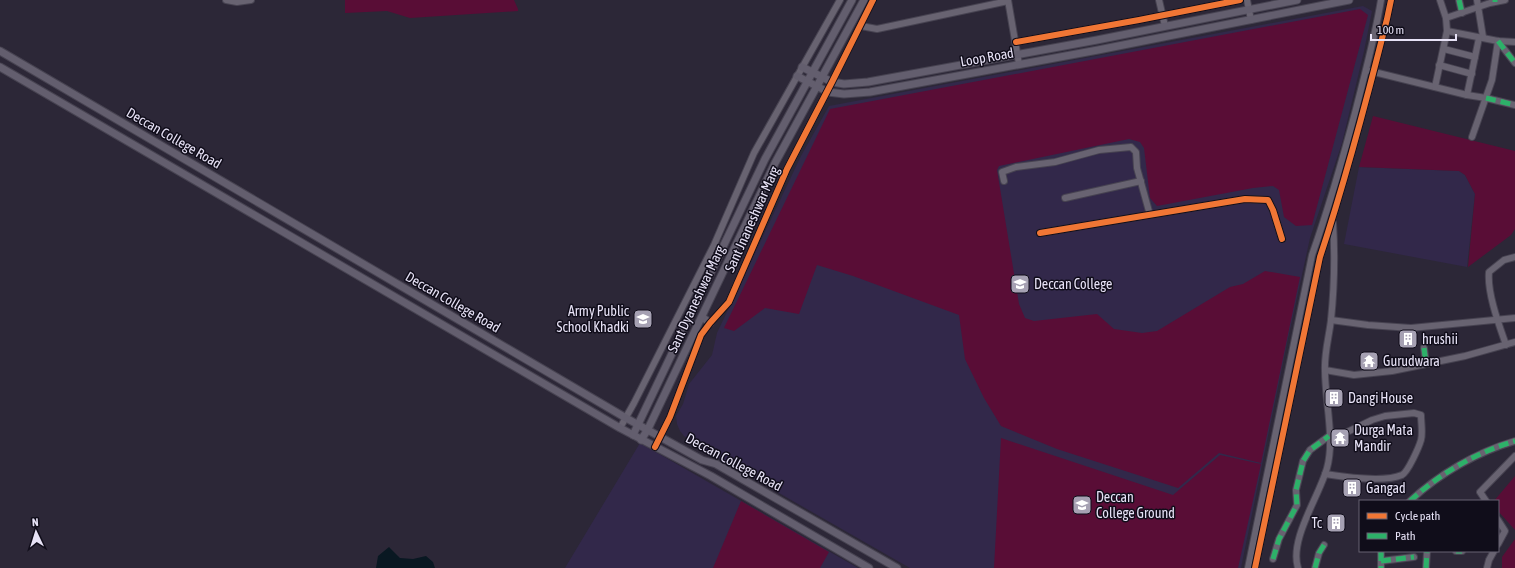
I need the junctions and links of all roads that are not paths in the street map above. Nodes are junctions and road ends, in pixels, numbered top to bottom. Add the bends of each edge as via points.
1 (226, 0) edge
2 (251, 0) edge
3 (840, 0) edge
4 (852, 0) edge
5 (864, 0) edge
6 (873, 0) edge
7 (1008, 0) edge
8 (1159, 0) edge
9 (1240, 0) edge
10 (1247, 0) edge
11 (1297, 0) edge
12 (1349, 0) edge
13 (1381, 0) edge
14 (1391, 0) edge
15 (1440, 0) edge
16 (1458, 0) edge
17 (1477, 0) edge
18 (1506, 0) edge
19 (1495, 1) edge
20 (1479, 7) junction
21 (1249, 10) junction
22 (1462, 13) junction
23 (1162, 15) junction
24 (1446, 18) junction
25 (1251, 20) junction
26 (861, 26) junction
27 (1165, 26) junction
28 (1447, 31) junction
29 (1481, 38) junction
30 (1498, 41) junction
31 (1016, 42) junction
32 (1515, 42) edge
33 (1444, 49) junction
34 (0, 51) edge
35 (1018, 54) junction
36 (1475, 57) junction
37 (1515, 63) edge
38 (1019, 64) junction
39 (1439, 65) junction
40 (0, 67) edge
41 (802, 67) junction
42 (1366, 70) junction
43 (813, 72) junction
44 (1374, 72) junction
45 (1472, 74) junction
46 (797, 76) junction
47 (822, 77) junction
48 (808, 82) junction
49 (832, 82) junction
50 (817, 87) junction
51 (1435, 87) junction
52 (828, 92) junction
53 (1467, 95) junction
54 (1486, 98) junction
55 (1515, 105) edge
56 (1472, 137) dead end
57 (1004, 181) dead end
58 (1141, 181) junction
59 (1065, 198) dead end
60 (1331, 199) junction
61 (1338, 201) junction
62 (1150, 215) junction
63 (1332, 219) junction
64 (1040, 233) dead end
65 (1282, 239) dead end
66 (1515, 258) edge
67 (702, 318) junction
68 (1498, 318) junction
69 (1515, 318) edge
70 (1331, 320) junction
71 (710, 323) junction
72 (1515, 342) edge
73 (1506, 345) junction
74 (1424, 348) dead end
75 (1426, 364) junction
76 (1324, 370) junction
77 (626, 418) junction
78 (638, 424) junction
79 (620, 428) junction
80 (648, 429) junction
81 (633, 435) junction
82 (661, 436) junction
83 (1329, 436) junction
84 (641, 440) junction
85 (1515, 441) edge
86 (655, 447) junction
87 (1515, 456) edge
88 (1325, 474) junction
89 (1411, 500) edge
90 (1485, 500) edge
91 (1499, 522) edge
92 (1499, 542) edge
93 (1324, 545) dead end
94 (1381, 552) edge
95 (1427, 552) edge
96 (1493, 552) edge
97 (1414, 557) dead end
98 (1273, 559) dead end
99 (1381, 561) junction
100 (869, 568) edge
101 (897, 568) edge
102 (1248, 568) edge
103 (1255, 568) edge
104 (1298, 568) edge
105 (1316, 568) edge
106 (1382, 568) edge
107 (1426, 568) edge
108 (1487, 568) edge

1 - 2 street
3 - 41 street, Sant Jnaneshwar Marg
4 - 43 main road, Sant Dyaneshwar Marg
5 - 47 main road, Sant Dyaneshwar Marg
6 - 26 street, Sant Jnaneshwar Marg
7 - 26 street via 877,29
7 - 31 street
8 - 23 street
9 - 23 street
10 - 21 street
11 - 21 main road, Loop Road
12 - 25 main road, Loop Road
13 - 42 street
14 - 44 street
15 - 24 street
16 - 22 street
17 - 20 street
18 - 19 street
19 - 20 street
20 - 22 street
20 - 29 street
21 - 25 street
21 - 27 main road, Loop Road
22 - 24 street
23 - 27 street
23 - 31 street
24 - 28 street
25 - 38 main road, Loop Road
26 - 49 street, Sant Jnaneshwar Marg
27 - 35 main road, Loop Road
28 - 29 street
28 - 33 street
29 - 30 street
29 - 36 street
30 - 32 street
30 - 37 street
30 - 54 street via 1495,66
31 - 35 street
33 - 36 street
33 - 39 street
34 - 77 main road, Deccan College Road
35 - 38 street
35 - 49 main road, Loop Road via 868,82
36 - 45 street
38 - 52 main road, Loop Road via 870,92
39 - 45 street
39 - 51 street
40 - 79 main road, Deccan College Road
41 - 43 main road, Loop Road
41 - 46 street, Sant Jnaneshwar Marg
42 - 44 street
42 - 60 street
43 - 47 main road, Loop Road
43 - 48 main road, Sant Dyaneshwar Marg
44 - 51 street
44 - 61 street
45 - 53 street
46 - 48 main road, Loop Road
46 - 77 street, Sant Jnaneshwar Marg via 754,153 714,245
47 - 49 main road, Loop Road
47 - 50 main road, Sant Dyaneshwar Marg
48 - 50 main road, Loop Road
48 - 78 main road, Sant Dyaneshwar Marg via 766,159
49 - 52 street, Sant Jnaneshwar Marg
50 - 52 main road, Loop Road
50 - 67 main road, Sant Dyaneshwar Marg via 775,163
51 - 53 street
52 - 71 street, Sant Jnaneshwar Marg via 787,169 729,302
53 - 54 street
54 - 55 street
54 - 56 street
57 - 58 street via 1002,172 1016,167 1055,162 1099,150 1131,147 1136,152
58 - 59 street
58 - 62 street
60 - 61 street
60 - 102 street via 1312,255
61 - 63 street
62 - 64 street
62 - 65 street via 1245,199 1268,200
63 - 70 street via 1334,244
63 - 103 street via 1320,257
66 - 68 street via 1504,260 1489,272 1488,281
67 - 71 main road
67 - 80 main road, Sant Dyaneshwar Marg
68 - 69 street
68 - 70 street via 1411,328
68 - 73 street
70 - 76 street
71 - 82 street, Sant Jnaneshwar Marg via 701,335
72 - 73 street
73 - 75 street
74 - 75 street
75 - 76 street via 1371,374 1342,374
76 - 83 street
77 - 78 main road, Deccan College Road
77 - 79 street, Sant Jnaneshwar Marg
78 - 80 main road, Deccan College Road
78 - 81 main road, Sant Dyaneshwar Marg
79 - 81 main road, Deccan College Road
80 - 82 main road, Deccan College Road
80 - 84 main road, Sant Dyaneshwar Marg
81 - 84 main road, Deccan College Road
82 - 86 street, Sant Jnaneshwar Marg
82 - 101 main road, Deccan College Road via 702,460 716,464
83 - 88 street via 1330,449
83 - 88 street via 1341,435 1385,416 1414,413 1421,415 1421,439 1402,475 1368,478
83 - 98 street via 1310,450 1303,461 1296,490 1297,505 1279,538
84 - 86 main road, Deccan College Road
85 - 89 street via 1462,464 1426,487
86 - 100 main road, Deccan College Road
87 - 90 street via 1480,492
88 - 104 street via 1299,537 1296,560
91 - 92 street via 1505,531
93 - 105 street via 1319,553
94 - 99 street
95 - 107 street
96 - 108 street via 1488,560
97 - 99 street
99 - 106 street

